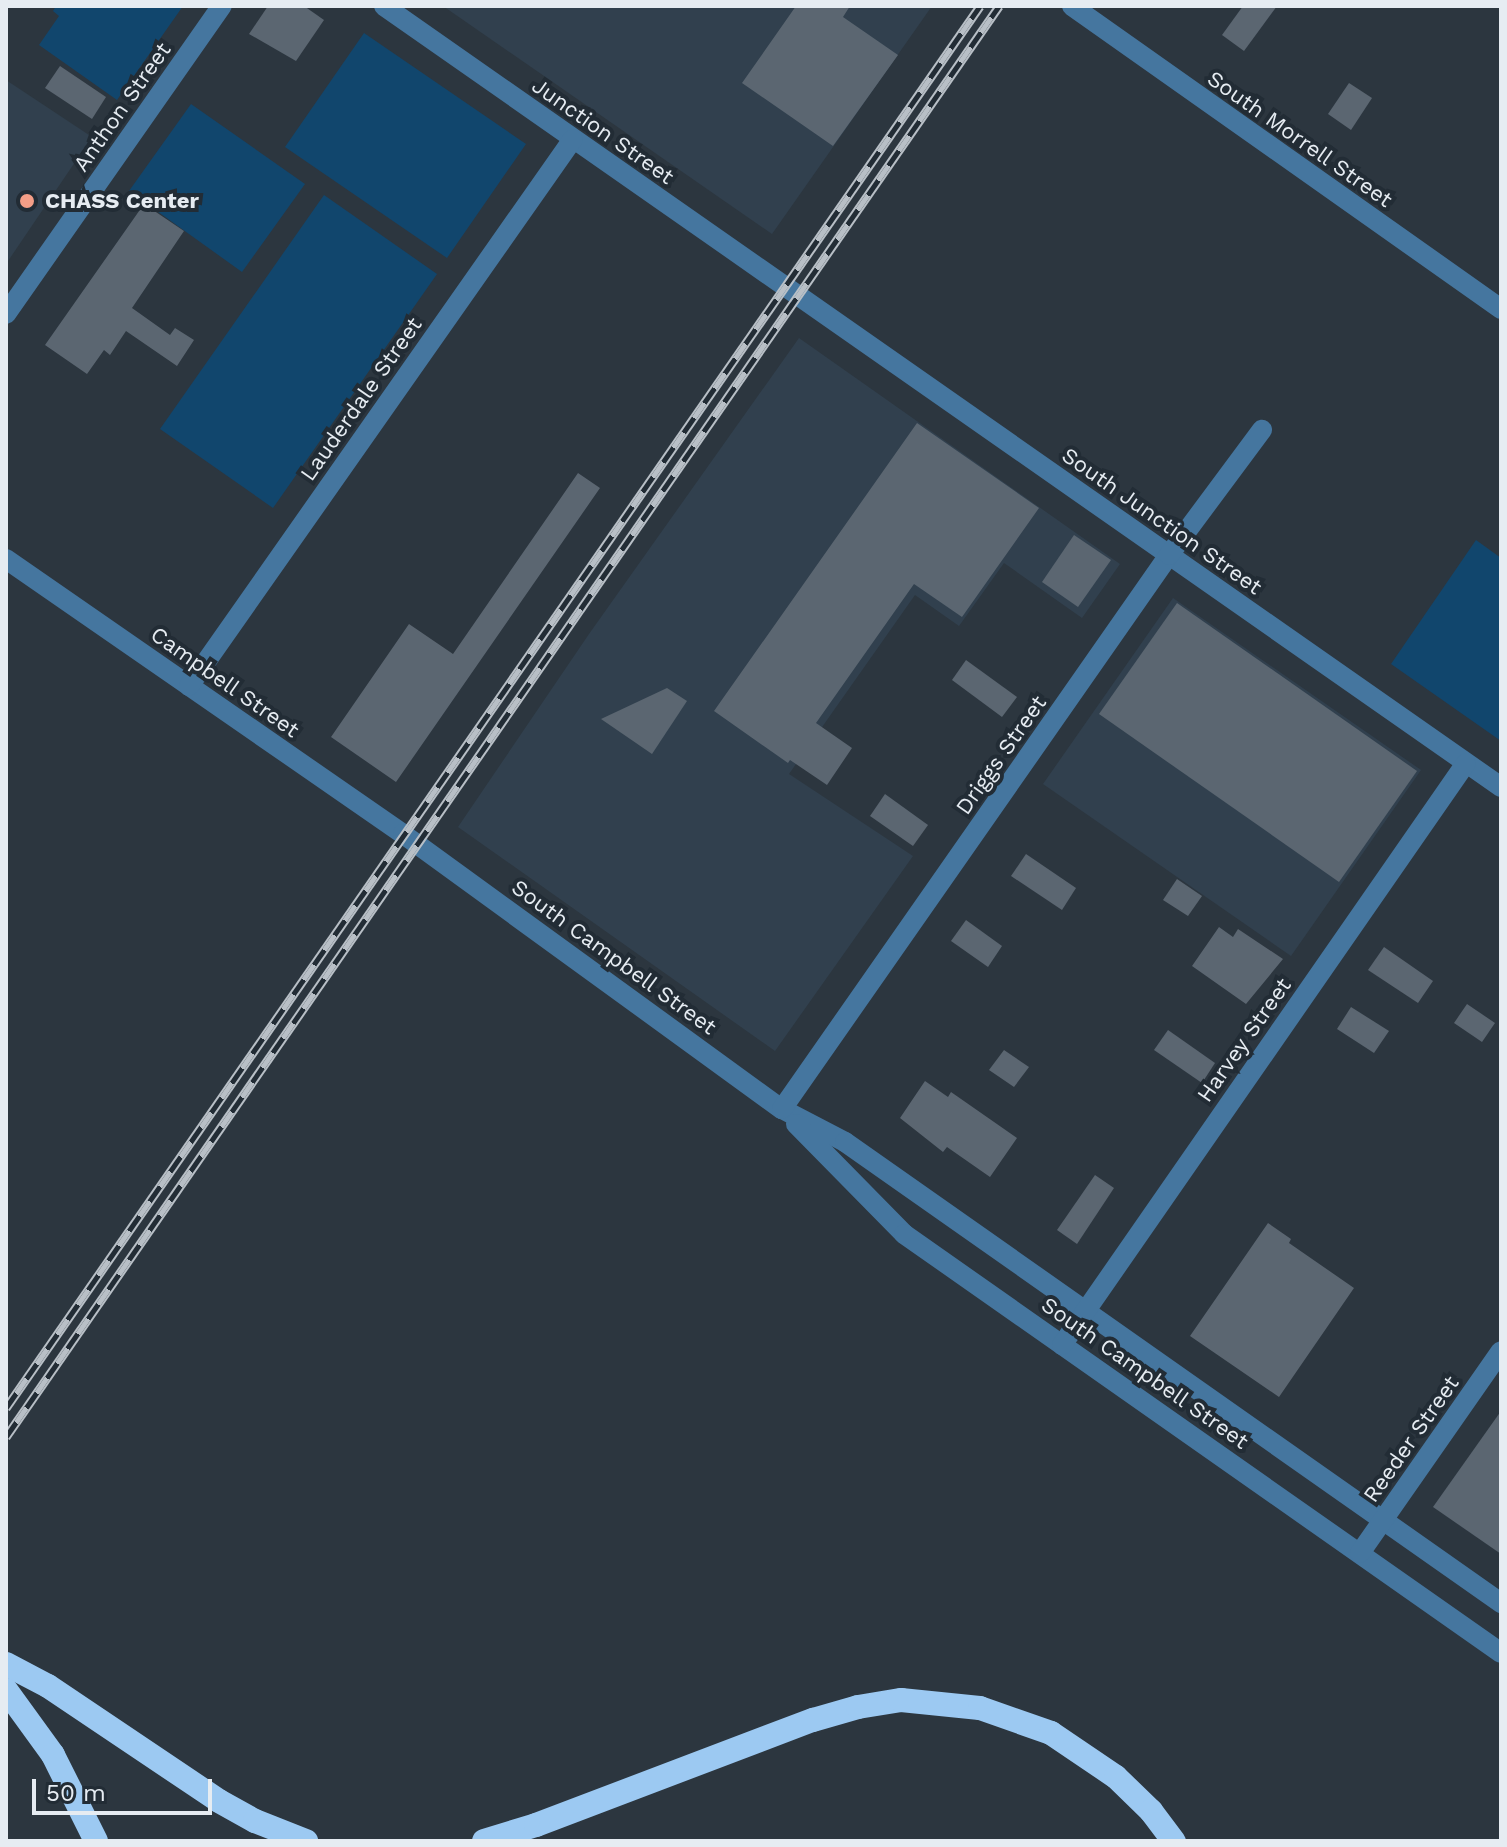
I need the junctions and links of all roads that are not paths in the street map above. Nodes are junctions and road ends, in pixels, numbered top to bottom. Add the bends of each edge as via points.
1 (222, 6) edge
2 (384, 6) edge
3 (1072, 6) edge
4 (573, 139) junction
5 (796, 294) joint
6 (1501, 309) edge
7 (6, 314) edge
8 (1262, 430) dead end
9 (1169, 555) junction
10 (6, 559) edge
11 (189, 686) junction
12 (1466, 763) junction
13 (1501, 787) edge
14 (416, 845) joint
15 (782, 1109) junction
16 (1085, 1312) junction
17 (1062, 1345) junction
18 (1501, 1351) edge
19 (1384, 1520) junction
20 (1360, 1553) junction
21 (1501, 1603) edge
22 (1501, 1653) edge
23 (6, 1664) edge
24 (6, 1690) edge
25 (96, 1841) edge
26 (306, 1841) edge
27 (484, 1841) edge
28 (1174, 1841) edge

1 - 7 street, Anthon Street
2 - 4 street, Junction Street
3 - 6 street, South Morrell Street
4 - 5 street, Junction Street
4 - 11 street, Lauderdale Street
5 - 9 street, South Junction Street
8 - 9 street, Driggs Street
9 - 12 street, South Junction Street
9 - 15 street, Driggs Street
10 - 11 street, Campbell Street
11 - 14 street, Campbell Street
12 - 13 street, South Junction Street
12 - 16 street, Harvey Street
14 - 15 street, South Campbell Street
15 - 16 street, South Campbell Street via 845,1142
15 - 17 street, South Campbell Street via 904,1234
16 - 17 street, Harvey Street
16 - 19 street, South Campbell Street
17 - 20 street, South Campbell Street
18 - 19 street, Reeder Street
19 - 20 street, Reeder Street
19 - 21 street, South Campbell Street
20 - 22 street, South Campbell Street
23 - 26 highway via 48,1686 219,1801
24 - 25 highway via 53,1755
27 - 28 highway via 813,1720 901,1700 980,1708 1051,1733 1116,1777

